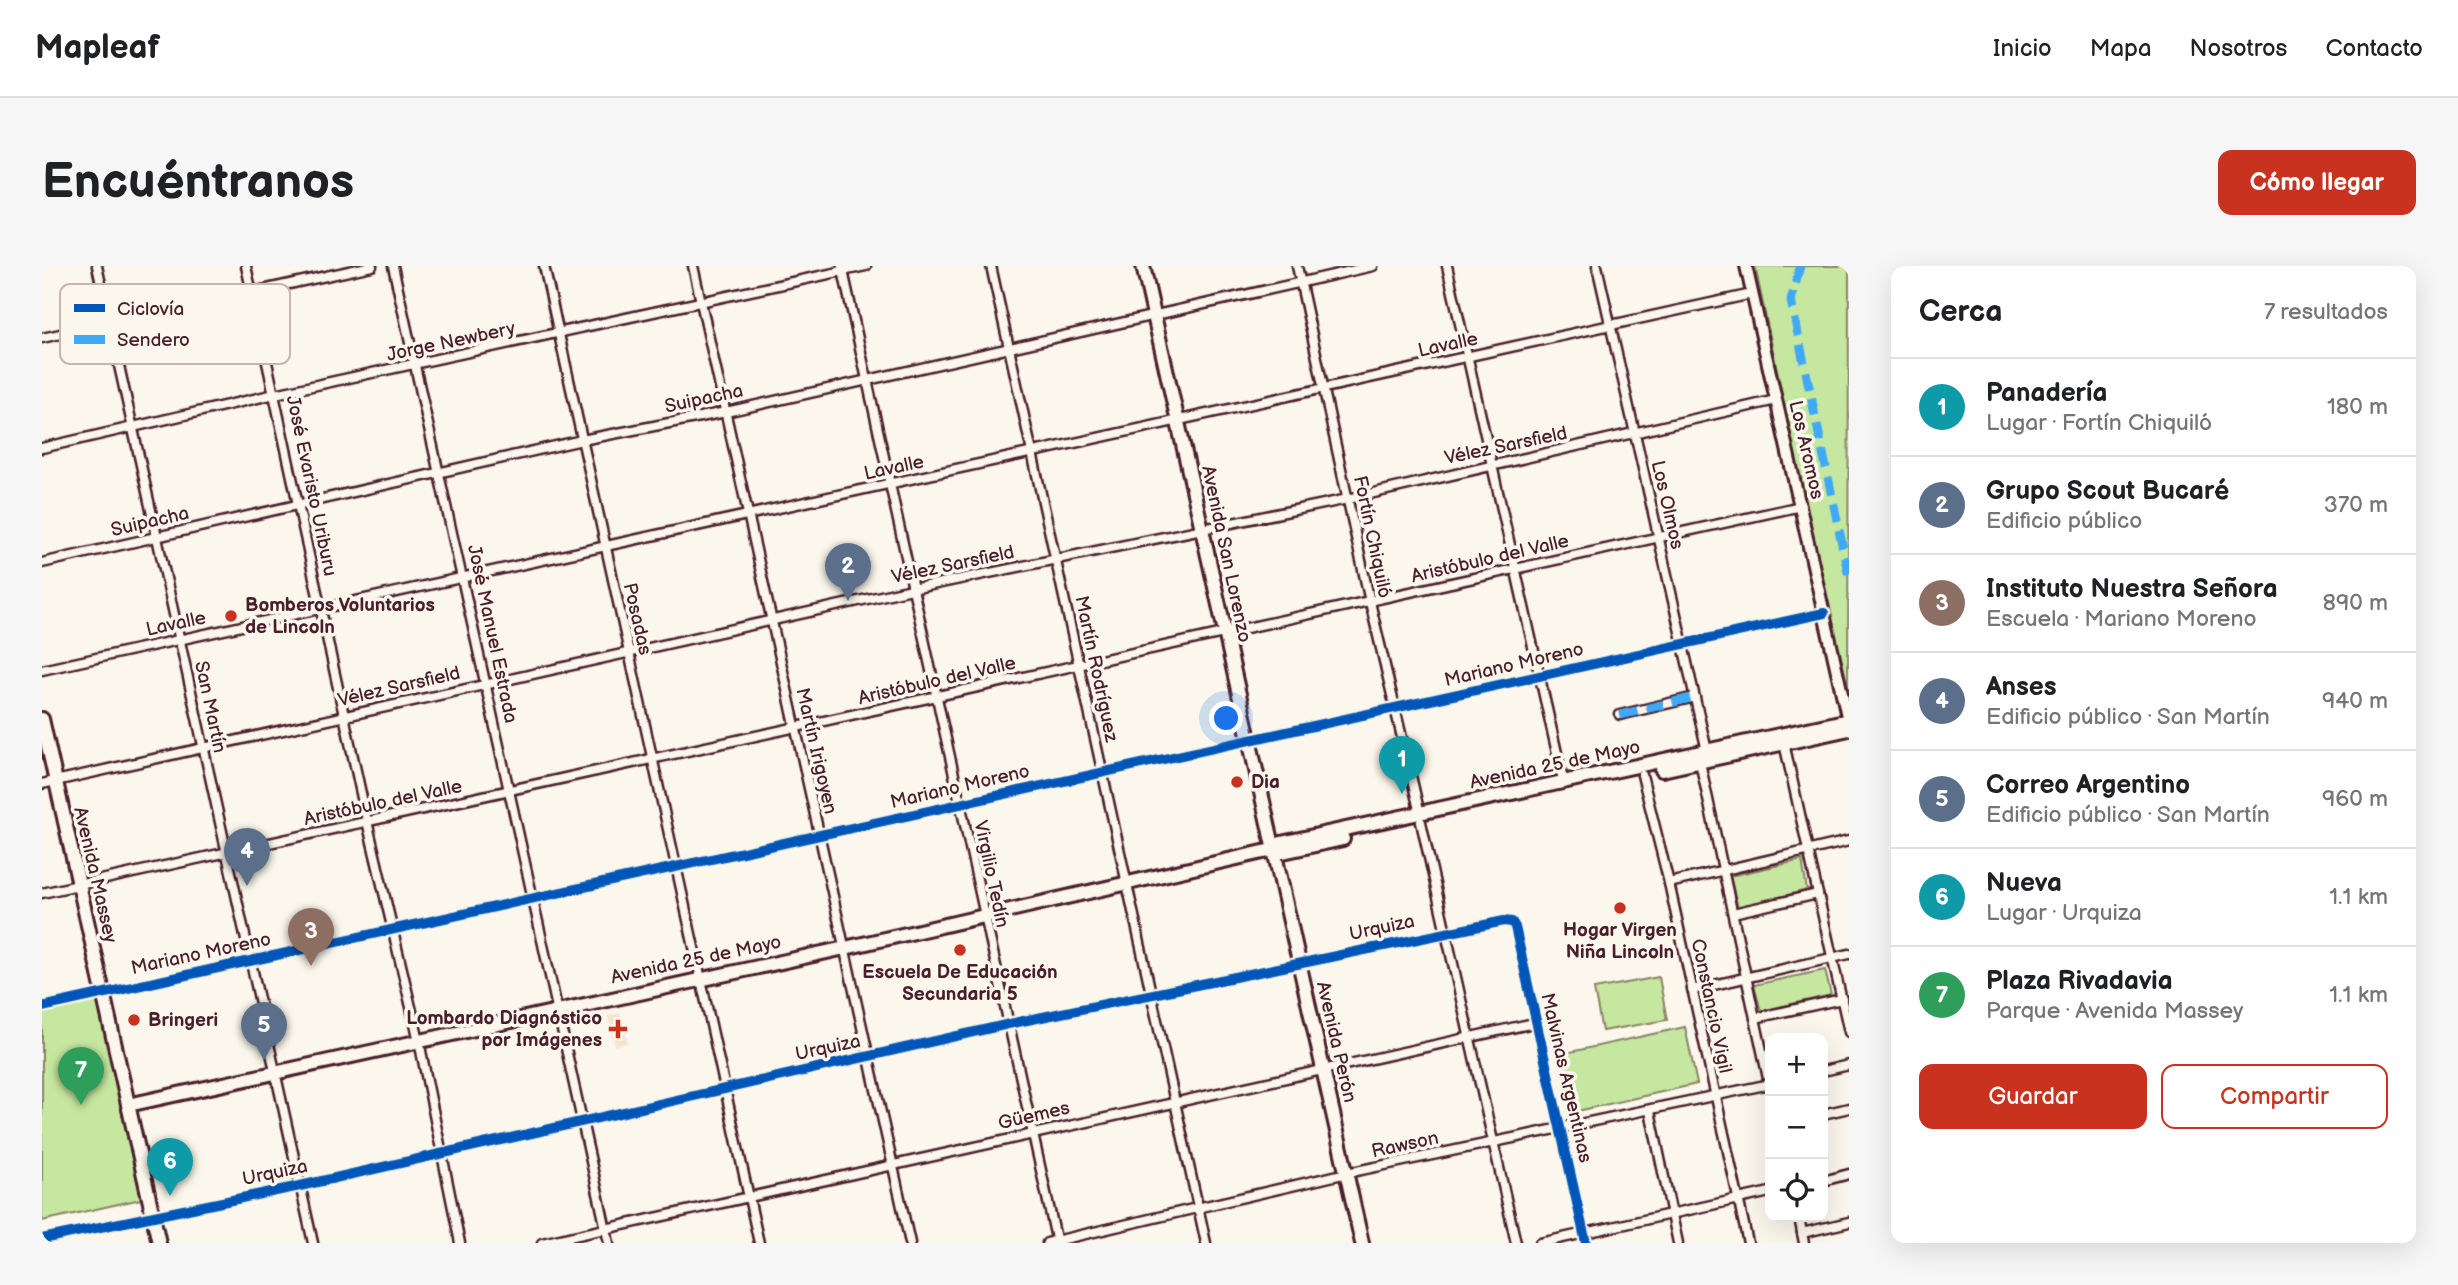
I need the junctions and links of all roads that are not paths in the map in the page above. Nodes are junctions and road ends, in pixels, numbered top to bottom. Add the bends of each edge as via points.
1 (97, 266) edge
2 (246, 266) edge
3 (372, 266) edge
4 (393, 266) edge
5 (544, 266) edge
6 (693, 266) edge
7 (866, 266) edge
8 (991, 266) edge
9 (1143, 266) edge
10 (1297, 266) edge
11 (1373, 266) edge
12 (1447, 266) edge
13 (1597, 266) edge
14 (1746, 266) edge
15 (843, 269) edge
16 (1300, 282) junction
17 (101, 284) edge
18 (250, 284) edge
19 (286, 284) edge
20 (1752, 294) junction
21 (702, 303) junction
22 (1155, 316) junction
23 (1609, 326) junction
24 (60, 334) edge
25 (559, 335) junction
26 (42, 338) edge
27 (1009, 347) junction
28 (1469, 357) junction
29 (118, 364) edge
30 (268, 364) edge
31 (416, 366) junction
32 (867, 378) junction
33 (1322, 387) junction
34 (275, 394) junction
35 (1776, 400) junction
36 (726, 412) junction
37 (1178, 421) junction
38 (132, 429) junction
39 (1635, 434) junction
40 (582, 440) junction
41 (42, 448) edge
42 (1030, 453) junction
43 (1491, 464) junction
44 (440, 472) junction
45 (889, 485) junction
46 (1348, 499) junction
47 (298, 504) junction
48 (1801, 506) junction
49 (747, 514) junction
50 (1202, 530) junction
51 (156, 537) junction
52 (1658, 538) junction
53 (605, 547) junction
54 (1056, 560) junction
55 (42, 563) edge
56 (1515, 568) junction
57 (464, 579) junction
58 (912, 589) junction
59 (1370, 602) junction
60 (322, 609) junction
61 (1824, 613) junction
62 (771, 622) junction
63 (1224, 634) junction
64 (180, 639) junction
65 (1683, 644) junction
66 (629, 653) junction
67 (1078, 666) junction
68 (42, 670) edge
69 (1539, 678) junction
70 (486, 684) junction
71 (1695, 696) junction
72 (936, 697) junction
73 (1394, 709) junction
74 (346, 715) junction
75 (1620, 715) dead end
76 (42, 719) edge
77 (1849, 723) edge
78 (795, 730) junction
79 (1248, 741) junction
80 (1784, 743) junction
81 (202, 747) junction
82 (1704, 757) junction
83 (652, 759) junction
84 (1102, 773) junction
85 (1642, 775) junction
86 (48, 783) edge
87 (1565, 788) junction
88 (511, 792) junction
89 (960, 806) junction
90 (1421, 818) junction
91 (367, 821) junction
92 (820, 836) junction
93 (1849, 842) edge
94 (1272, 850) junction
95 (1807, 850) junction
96 (226, 853) junction
97 (676, 867) junction
98 (1724, 869) junction
99 (1129, 883) junction
100 (1669, 883) junction
101 (79, 885) junction
102 (42, 893) edge
103 (1818, 894) junction
104 (536, 899) junction
105 (1732, 913) junction
106 (983, 916) junction
107 (1512, 922) joint
108 (392, 928) junction
109 (1446, 932) junction
110 (845, 948) junction
111 (1849, 954) edge
112 (1833, 957) junction
113 (252, 962) junction
114 (1298, 964) junction
115 (1746, 978) junction
116 (699, 979) junction
117 (1692, 990) junction
118 (103, 993) junction
119 (1152, 997) junction
120 (1842, 999) junction
121 (42, 1007) edge
122 (560, 1009) junction
123 (1755, 1018) junction
124 (1534, 1023) junction
125 (1009, 1024) junction
126 (1849, 1032) edge
127 (1469, 1037) junction
128 (419, 1041) junction
129 (867, 1058) junction
130 (1765, 1063) edge
131 (1849, 1065) edge
132 (1323, 1069) junction
133 (1828, 1070) edge
134 (276, 1073) junction
135 (725, 1087) junction
136 (1765, 1087) edge
137 (1713, 1096) junction
138 (1173, 1102) junction
139 (128, 1105) junction
140 (1849, 1108) edge
141 (1650, 1111) junction
142 (1828, 1113) edge
143 (583, 1119) junction
144 (1560, 1128) junction
145 (1033, 1133) junction
146 (1493, 1143) junction
147 (440, 1153) junction
148 (891, 1165) junction
149 (1347, 1174) junction
150 (1849, 1174) edge
151 (1828, 1180) edge
152 (300, 1186) junction
153 (1765, 1193) edge
154 (748, 1195) junction
155 (1738, 1198) junction
156 (1198, 1209) junction
157 (1671, 1213) junction
158 (153, 1215) junction
159 (1800, 1222) edge
160 (1849, 1222) edge
161 (606, 1229) junction
162 (1802, 1233) junction
163 (1585, 1239) edge
164 (42, 1240) edge
165 (1054, 1242) edge
166 (159, 1243) edge
167 (313, 1243) edge
168 (460, 1243) edge
169 (542, 1243) edge
170 (609, 1243) edge
171 (759, 1243) edge
172 (910, 1243) edge
173 (1206, 1243) edge
174 (1362, 1243) edge
175 (1516, 1243) edge
176 (1540, 1243) edge
177 (1678, 1243) edge
178 (1748, 1243) edge
179 (1804, 1243) edge

1 - 17 street, San Martín
2 - 18 street, José Evaristo Uriburu
3 - 19 street
4 - 31 street, José Manuel Estrada
5 - 25 street, Posadas
6 - 21 street, Martín Irigoyen
7 - 15 street, Jorge Newbery
8 - 27 street, Martín Rodríguez
9 - 22 main road, Avenida San Lorenzo
10 - 16 street, Fortín Chiquiló
11 - 16 street, Suipacha
12 - 28 street
13 - 23 street, Los Olmos
14 - 20 street, Los Aromos
15 - 21 street, Jorge Newbery
15 - 32 street, Virgilio Tedín
16 - 22 street, Suipacha
16 - 33 street, Fortín Chiquiló
20 - 23 street, Lavalle
20 - 35 street, Los Aromos
21 - 25 street, Jorge Newbery
21 - 36 street, Martín Irigoyen
22 - 27 street, Suipacha
22 - 37 main road, Avenida San Lorenzo
23 - 28 street, Lavalle
23 - 39 street, Los Olmos
24 - 26 street
25 - 31 street, Jorge Newbery
25 - 40 street, Posadas
27 - 32 street, Suipacha
27 - 42 street, Martín Rodríguez
28 - 33 street, Lavalle
28 - 43 street
29 - 38 street, San Martín
30 - 34 street, José Evaristo Uriburu
31 - 34 street, Jorge Newbery
31 - 44 street, José Manuel Estrada
32 - 36 street, Suipacha
32 - 45 street, Virgilio Tedín
33 - 37 street, Lavalle
33 - 46 street, Fortín Chiquiló
34 - 38 street, Jorge Newbery
34 - 47 street, José Evaristo Uriburu
35 - 39 street, Vélez Sarsfield
35 - 48 street, Los Aromos
36 - 40 street, Suipacha
36 - 49 street, Martín Irigoyen
37 - 42 street, Lavalle
37 - 50 main road, Avenida San Lorenzo
38 - 41 street, Jorge Newbery
38 - 51 street, San Martín
39 - 43 street, Vélez Sarsfield
39 - 52 street, Los Olmos
40 - 44 street, Suipacha
40 - 53 street, Posadas
42 - 45 street, Lavalle
42 - 54 street, Martín Rodríguez
43 - 46 street, Vélez Sarsfield
43 - 56 street
44 - 47 street, Suipacha
44 - 57 street, José Manuel Estrada
45 - 49 street, Lavalle
45 - 58 street, Virgilio Tedín
46 - 50 street, Vélez Sarsfield
46 - 59 street, Fortín Chiquiló
47 - 51 street, Suipacha
47 - 60 street, José Evaristo Uriburu
48 - 52 street, Aristóbulo del Valle
48 - 61 street, Los Aromos
49 - 53 street, Lavalle
49 - 62 street, Martín Irigoyen
50 - 54 street, Vélez Sarsfield
50 - 63 main road, Avenida San Lorenzo
51 - 55 street, Suipacha
51 - 64 street, San Martín
52 - 56 street, Aristóbulo del Valle
52 - 65 street, Los Olmos
53 - 57 street, Lavalle
53 - 66 street, Posadas
54 - 58 street, Vélez Sarsfield
54 - 67 street, Martín Rodríguez
56 - 59 street, Aristóbulo del Valle
56 - 69 street
57 - 60 street, Lavalle
57 - 70 street, José Manuel Estrada
58 - 62 street, Vélez Sarsfield
58 - 72 street, Virgilio Tedín
59 - 63 street, Aristóbulo del Valle
59 - 73 street, Fortín Chiquiló
60 - 64 street, Lavalle
60 - 74 street, José Evaristo Uriburu
61 - 65 street, Mariano Moreno
61 - 77 street, Los Aromos
62 - 66 street, Vélez Sarsfield
62 - 78 street, Martín Irigoyen
63 - 67 street, Aristóbulo del Valle
63 - 79 main road, Avenida San Lorenzo
64 - 68 street, Lavalle
64 - 81 street, San Martín
65 - 69 street, Mariano Moreno
65 - 71 street, Los Olmos
66 - 70 street, Vélez Sarsfield
66 - 83 street, Posadas
67 - 72 street, Aristóbulo del Valle
67 - 84 street, Martín Rodríguez
69 - 73 street, Mariano Moreno
69 - 87 street
70 - 74 street, Vélez Sarsfield
70 - 88 street, José Manuel Estrada
71 - 75 street
71 - 82 street, Los Olmos
72 - 78 street, Aristóbulo del Valle
72 - 89 street, Virgilio Tedín
73 - 79 street, Mariano Moreno
73 - 90 street, Fortín Chiquiló
74 - 81 street, Vélez Sarsfield
74 - 91 street, José Evaristo Uriburu
76 - 86 main road, Avenida Massey
77 - 80 main road, Avenida 25 de Mayo
77 - 82 main road, Avenida 25 de Mayo
78 - 83 street, Aristóbulo del Valle
78 - 92 street, Martín Irigoyen
79 - 84 street, Mariano Moreno
79 - 94 main road, Avenida San Lorenzo
80 - 82 main road, Avenida 25 de Mayo
80 - 95 street
81 - 86 street, Vélez Sarsfield
81 - 96 street, San Martín
82 - 85 main road, Avenida 25 de Mayo
82 - 87 main road, Avenida 25 de Mayo
82 - 98 street, Los Olmos
83 - 88 street, Aristóbulo del Valle
83 - 97 street, Posadas
84 - 89 street, Mariano Moreno
84 - 99 street, Martín Rodríguez
85 - 87 main road, Avenida 25 de Mayo
85 - 100 street, Constancio Vigil
86 - 101 main road, Avenida Massey
87 - 90 main road, Avenida 25 de Mayo
88 - 91 street, Aristóbulo del Valle
88 - 104 street, José Manuel Estrada
89 - 92 street, Mariano Moreno
89 - 106 street, Virgilio Tedín
90 - 94 main road, Avenida 25 de Mayo via 1282,843
90 - 109 street, Fortín Chiquiló
91 - 96 street, Aristóbulo del Valle
91 - 108 street, José Evaristo Uriburu
92 - 97 street, Mariano Moreno
92 - 110 street, Martín Irigoyen
93 - 95 street
94 - 99 main road, Avenida 25 de Mayo
94 - 114 main road, Avenida Perón
95 - 98 street
95 - 103 street
96 - 101 street, Aristóbulo del Valle
96 - 113 street, San Martín
97 - 104 street, Mariano Moreno
97 - 116 street, Posadas
98 - 100 street
98 - 105 street, Los Olmos
99 - 106 main road, Avenida 25 de Mayo
99 - 119 street, Martín Rodríguez
100 - 117 street, Constancio Vigil
101 - 102 street, Aristóbulo del Valle
101 - 118 main road, Avenida Massey
103 - 105 street
103 - 112 street
104 - 108 street, Mariano Moreno
104 - 122 street, José Manuel Estrada
105 - 115 street, Los Olmos
106 - 110 main road, Avenida 25 de Mayo
106 - 125 street, Virgilio Tedín
107 - 109 street, Urquiza
107 - 124 street, Malvinas Argentinas
108 - 113 street, Mariano Moreno
108 - 128 street, José Evaristo Uriburu
109 - 114 street, Urquiza
109 - 127 street, Fortín Chiquiló
110 - 116 main road, Avenida 25 de Mayo
110 - 129 street, Martín Irigoyen
111 - 112 street
112 - 115 street
112 - 120 street
113 - 118 street, Mariano Moreno
113 - 134 street, San Martín
114 - 119 street, Urquiza
114 - 132 main road, Avenida Perón
115 - 117 street
115 - 123 street, Los Olmos
116 - 122 main road, Avenida 25 de Mayo
116 - 135 street, Posadas
117 - 137 street, Constancio Vigil
118 - 121 street, Mariano Moreno
118 - 139 main road, Avenida Massey
119 - 125 street, Urquiza
119 - 138 street, Martín Rodríguez
120 - 123 street
120 - 126 street
122 - 128 main road, Avenida 25 de Mayo
122 - 143 street, José Manuel Estrada
123 - 130 street, Los Olmos
124 - 127 street, Güemes
124 - 144 street, Malvinas Argentinas
125 - 129 street, Urquiza
125 - 145 street, Virgilio Tedín
127 - 132 street, Güemes
127 - 146 street, Fortín Chiquiló
128 - 134 main road, Avenida 25 de Mayo
128 - 147 street, José Evaristo Uriburu
129 - 135 street, Urquiza
129 - 148 street, Martín Irigoyen
131 - 133 street
132 - 138 street, Güemes
132 - 149 main road, Avenida Perón
134 - 139 main road, Avenida 25 de Mayo
134 - 152 street, San Martín
135 - 143 street, Urquiza
135 - 154 street, Posadas
136 - 137 street, Rawson
137 - 141 street, Rawson
137 - 155 street, Constancio Vigil
138 - 145 street, Güemes
138 - 156 street, Martín Rodríguez
139 - 158 main road, Avenida Massey
140 - 142 street
141 - 144 street, Rawson
141 - 157 street
143 - 147 street, Urquiza
143 - 161 street, José Manuel Estrada
144 - 146 street, Rawson
144 - 163 street, Malvinas Argentinas
145 - 148 street, Güemes
145 - 165 street, Virgilio Tedín
146 - 149 street, Rawson
146 - 175 street, Fortín Chiquiló
147 - 152 street, Urquiza
147 - 168 street, José Evaristo Uriburu
148 - 154 street, Güemes
148 - 172 street, Martín Irigoyen
149 - 156 street, Rawson
149 - 174 main road, Avenida Perón
150 - 151 street
152 - 158 street, Urquiza
152 - 167 street, San Martín
153 - 155 street
154 - 161 street, Güemes
154 - 171 street, Posadas
155 - 157 street
155 - 178 street, Constancio Vigil
156 - 165 street, Rawson
156 - 173 street, Martín Rodríguez
157 - 163 street
157 - 177 street
158 - 164 street, Urquiza
158 - 166 main road, Avenida Massey
159 - 162 street
160 - 162 street
161 - 169 street, Güemes
161 - 170 street, José Manuel Estrada
162 - 179 street
163 - 176 street

